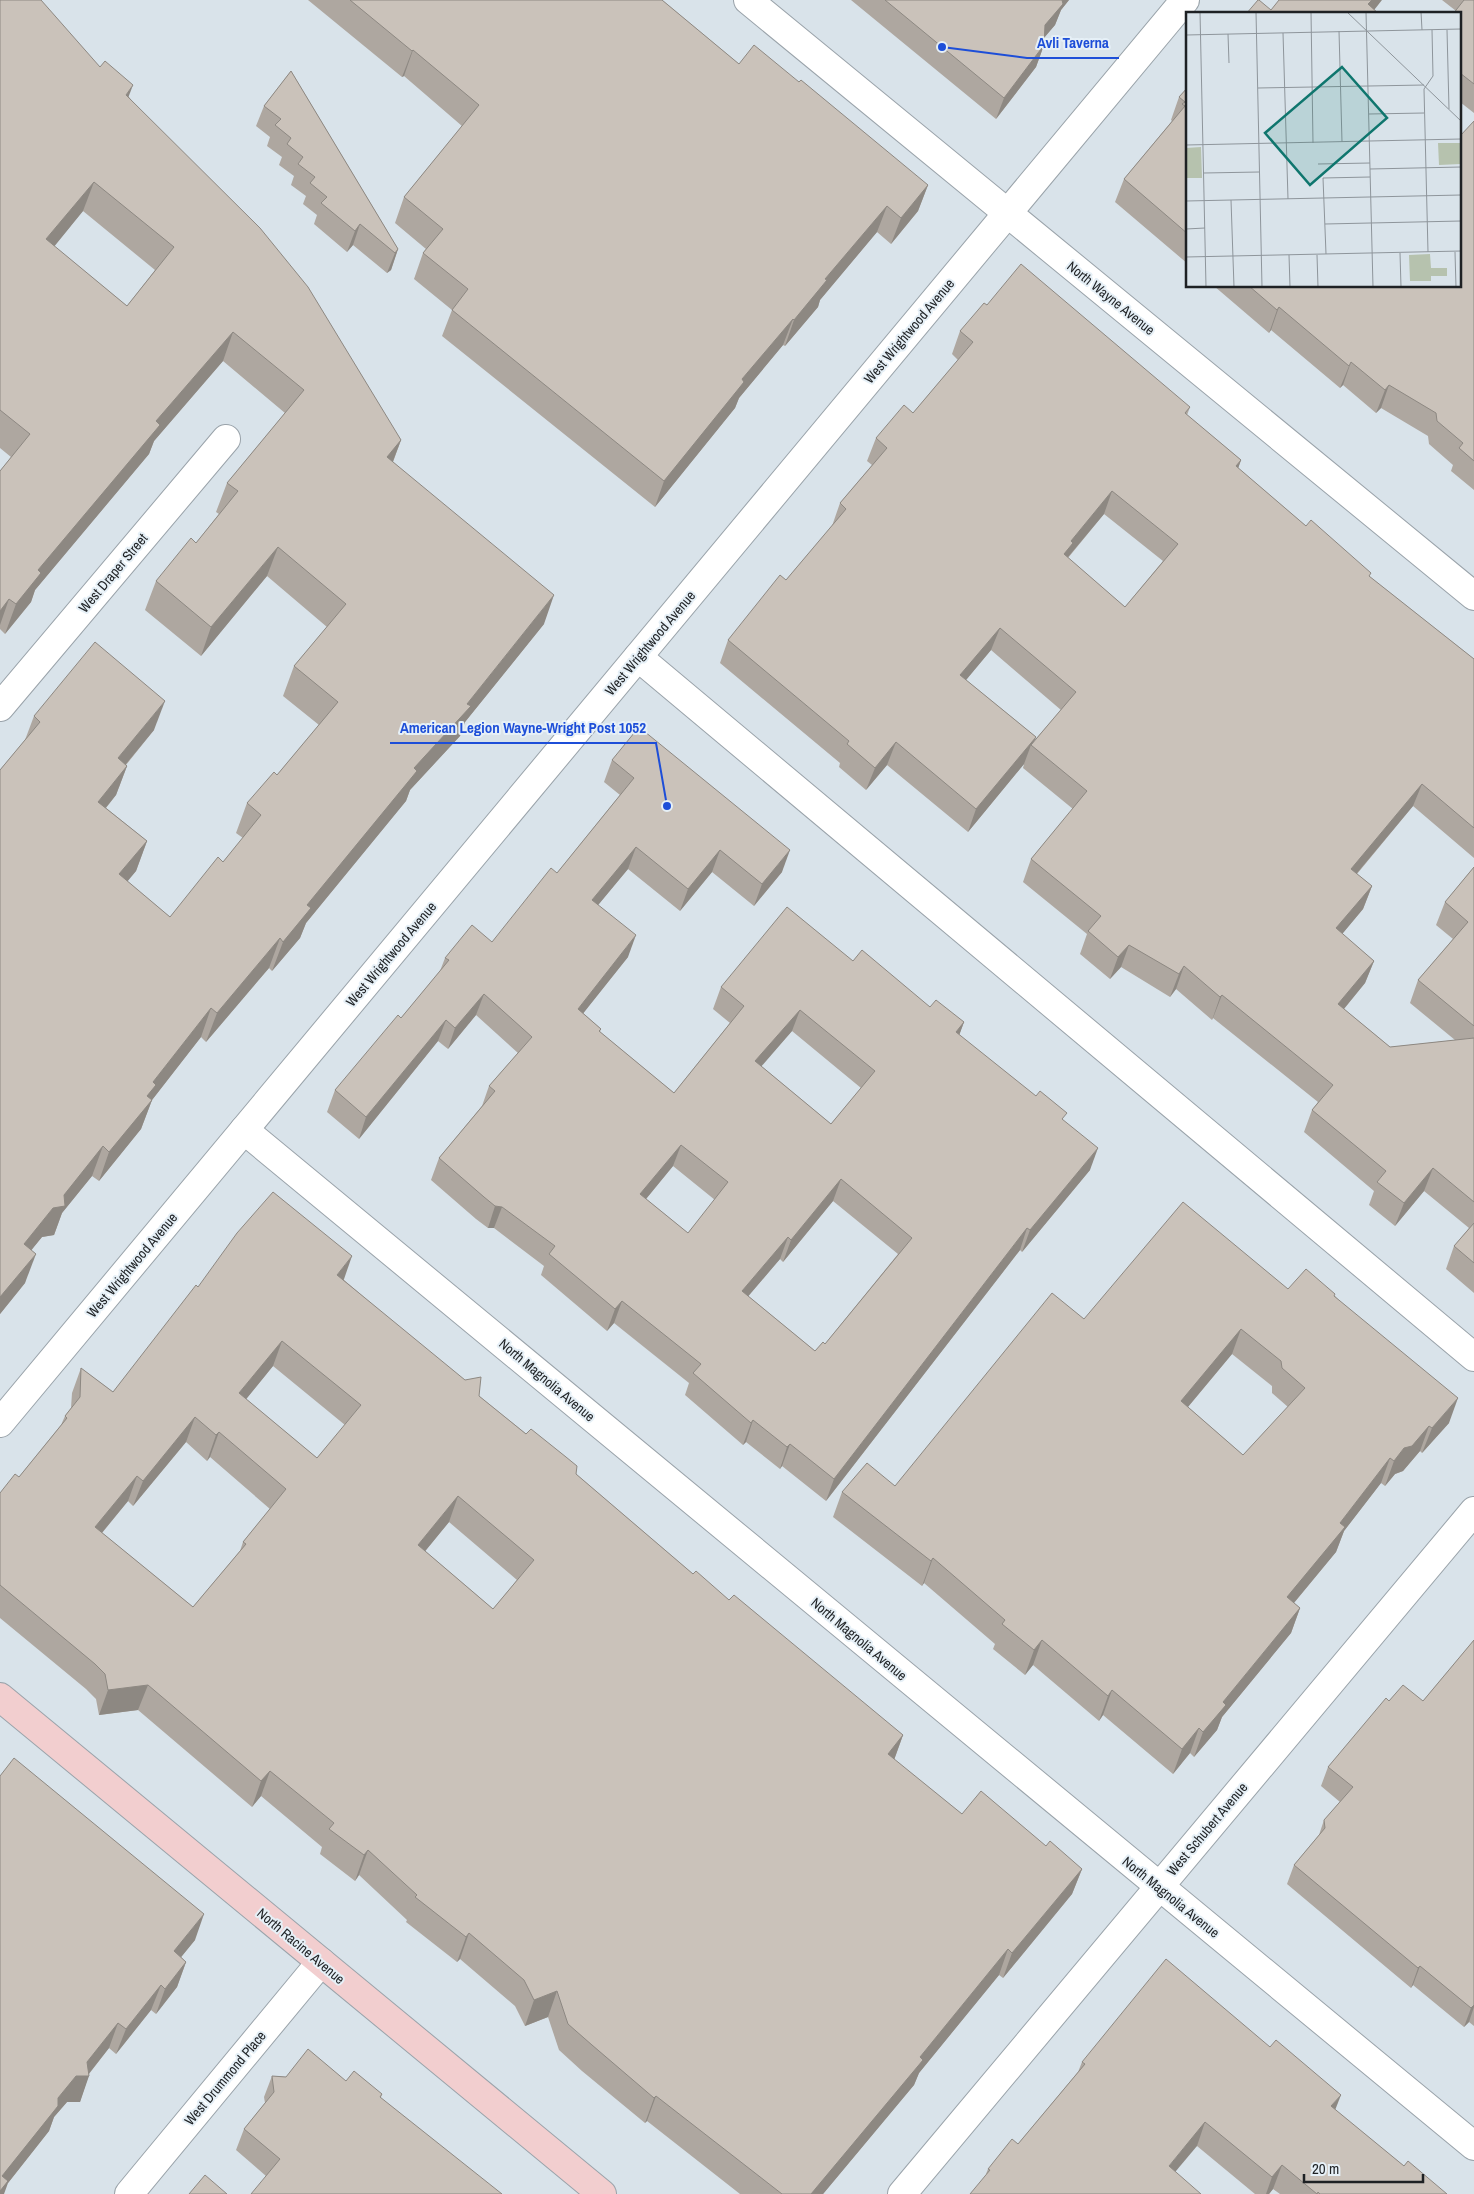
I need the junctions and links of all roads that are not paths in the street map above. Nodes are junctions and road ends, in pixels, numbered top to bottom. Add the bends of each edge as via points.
1 (748, 0) edge
2 (1185, 0) edge
3 (1008, 213) junction
4 (226, 439) dead end
5 (1474, 596) edge
6 (638, 657) junction
7 (0, 707) edge
8 (244, 1130) junction
9 (1474, 1357) edge
10 (0, 1423) edge
11 (1474, 1511) edge
12 (0, 1697) edge
13 (1159, 1887) junction
14 (321, 1962) junction
15 (1474, 2146) edge
16 (129, 2194) edge
17 (602, 2194) edge
18 (902, 2194) edge

1 - 3 street, North Wayne Avenue
2 - 3 street, West Wrightwood Avenue
3 - 5 street, North Wayne Avenue
3 - 6 street, West Wrightwood Avenue
4 - 7 street, West Draper Street
6 - 8 street, West Wrightwood Avenue
6 - 9 street
8 - 10 street, West Wrightwood Avenue
8 - 13 street, North Magnolia Avenue
11 - 13 street, West Schubert Avenue
12 - 14 street, North Racine Avenue
13 - 15 street, North Magnolia Avenue
13 - 18 street, West Schubert Avenue
14 - 16 street, West Drummond Place
14 - 17 street, North Racine Avenue

